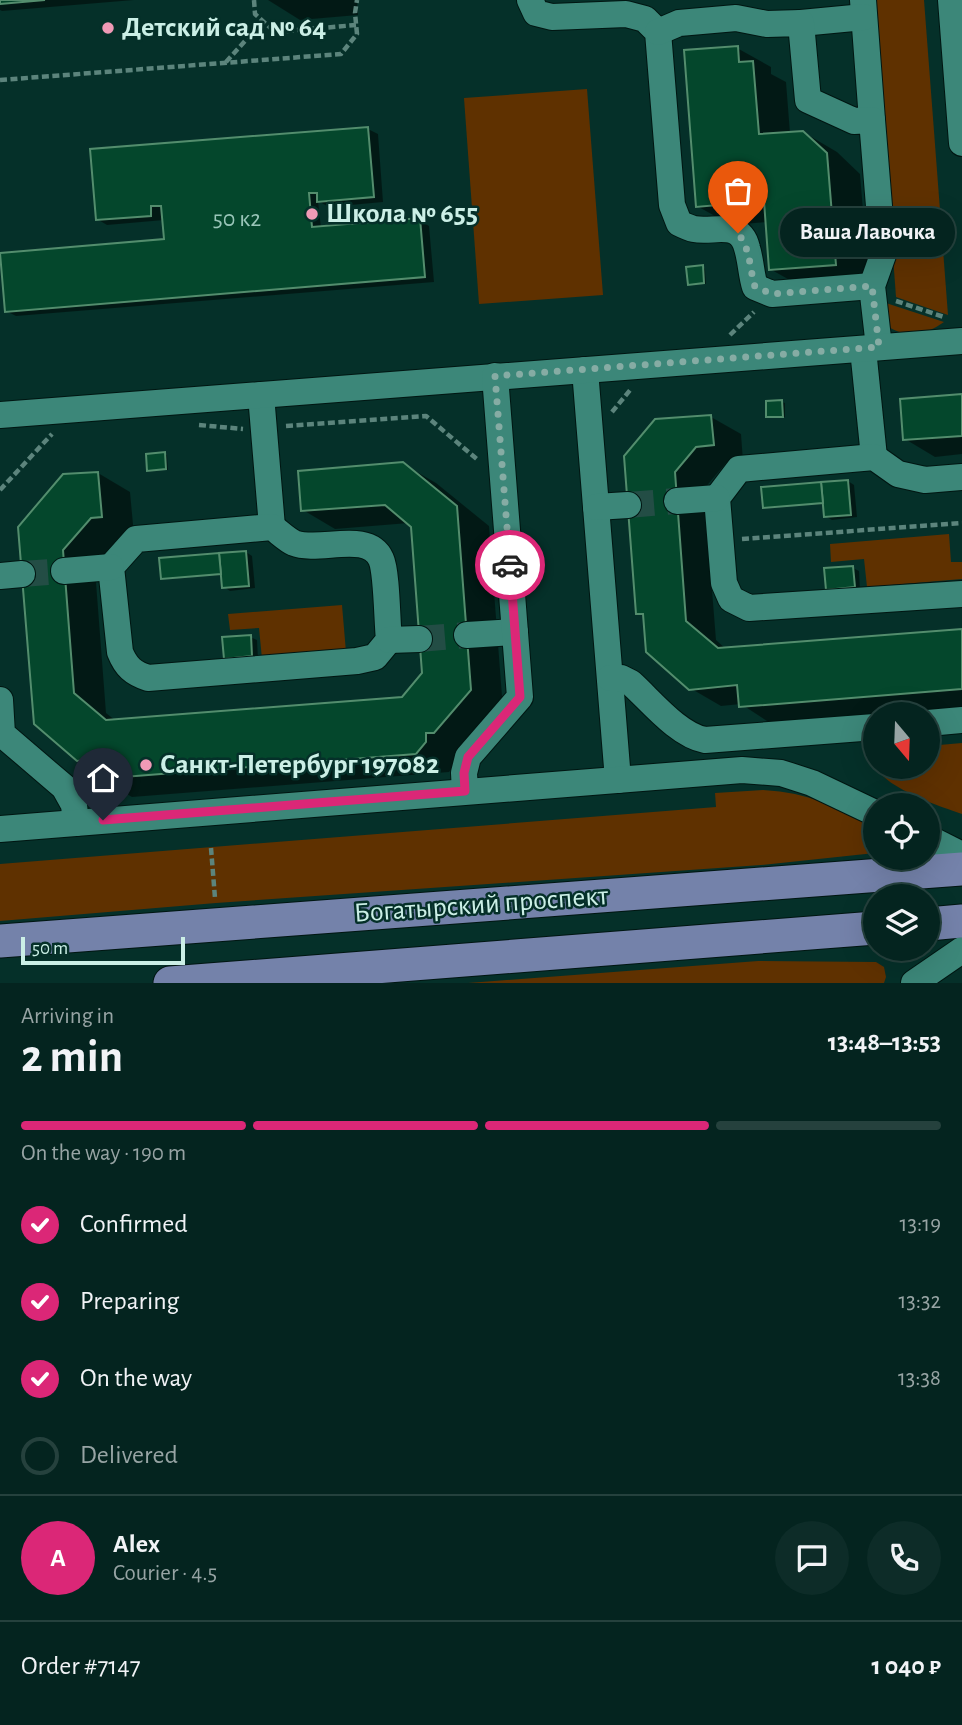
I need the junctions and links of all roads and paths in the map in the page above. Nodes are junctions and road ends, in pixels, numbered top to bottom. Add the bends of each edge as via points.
1 (254, 0) edge
2 (357, 0) edge
3 (530, 0) edge
4 (951, 0) edge
5 (863, 8) edge
6 (262, 21) junction
7 (801, 23) junction
8 (356, 25) junction
9 (657, 32) junction
10 (226, 62) junction
11 (0, 80) edge
12 (872, 120) junction
13 (962, 143) edge
14 (872, 286) junction
15 (772, 294) junction
16 (956, 330) edge
17 (871, 348) junction
18 (703, 361) junction
19 (651, 365) junction
20 (585, 370) junction
21 (495, 376) junction
22 (261, 395) junction
23 (0, 415) edge
24 (591, 437) junction
25 (874, 457) junction
26 (962, 477) edge
27 (717, 498) junction
28 (677, 501) tunnel mouth
29 (628, 505) tunnel mouth
30 (596, 507) junction
31 (962, 523) edge
32 (272, 527) junction
33 (720, 541) junction
34 (111, 567) junction
35 (64, 571) tunnel mouth
36 (962, 594) edge
37 (515, 632) junction
38 (467, 635) tunnel mouth
39 (419, 639) tunnel mouth
40 (389, 640) junction
41 (610, 678) junction
42 (0, 700) edge
43 (962, 720) edge
44 (940, 722) edge
45 (863, 728) edge
46 (618, 780) junction
47 (465, 791) junction
48 (863, 807) edge
49 (76, 823) junction
50 (0, 828) edge
51 (940, 844) edge
52 (211, 848) dead end
53 (962, 855) edge
54 (962, 869) edge
55 (216, 903) dead end
56 (962, 921) edge
57 (940, 923) edge
58 (863, 929) edge
59 (0, 942) edge
60 (962, 950) edge
61 (170, 983) edge
62 (914, 983) edge

1 - 6 path via 255,14
2 - 8 path
3 - 9 street via 537,13 552,18 626,15 645,19
4 - 13 street
5 - 7 street
5 - 12 street
6 - 8 path via 275,32
6 - 10 path
7 - 9 street via 767,24 736,18 679,23
7 - 12 street via 808,100 854,121
8 - 10 path via 357,34 341,54
9 - 15 street via 672,205 678,223 695,230 723,228 738,233 747,246 755,287
10 - 11 path
12 - 14 street via 883,255
14 - 15 street
14 - 16 path
14 - 17 street
15 - 18 path
16 - 17 street
17 - 18 street
17 - 25 street
18 - 19 street
19 - 20 street
19 - 24 path
20 - 21 street
20 - 24 street
21 - 22 street
21 - 37 street
22 - 23 street
22 - 32 street
24 - 30 street
25 - 26 street via 898,474 925,480
25 - 27 street via 739,469
27 - 28 street
27 - 33 street
29 - 30 street
30 - 41 street
31 - 33 path
32 - 34 street via 136,539
32 - 40 street via 294,543 362,544 374,549 382,560
33 - 36 street via 724,583 732,599 749,608
34 - 35 street
34 - 40 street via 120,652 125,665 148,678 357,661 375,657
37 - 38 street
37 - 47 street via 520,697 468,757
39 - 40 street
41 - 45 street via 631,683 692,738
41 - 46 street
42 - 49 street via 2,734 64,787 75,805
43 - 44 street
46 - 47 street
46 - 48 street via 742,770 781,773
47 - 49 street
49 - 50 street
51 - 53 street
52 - 55 path
54 - 59 main road, Богатырский проспект
56 - 57 main road
58 - 61 main road, Богатырский проспект
60 - 62 street

